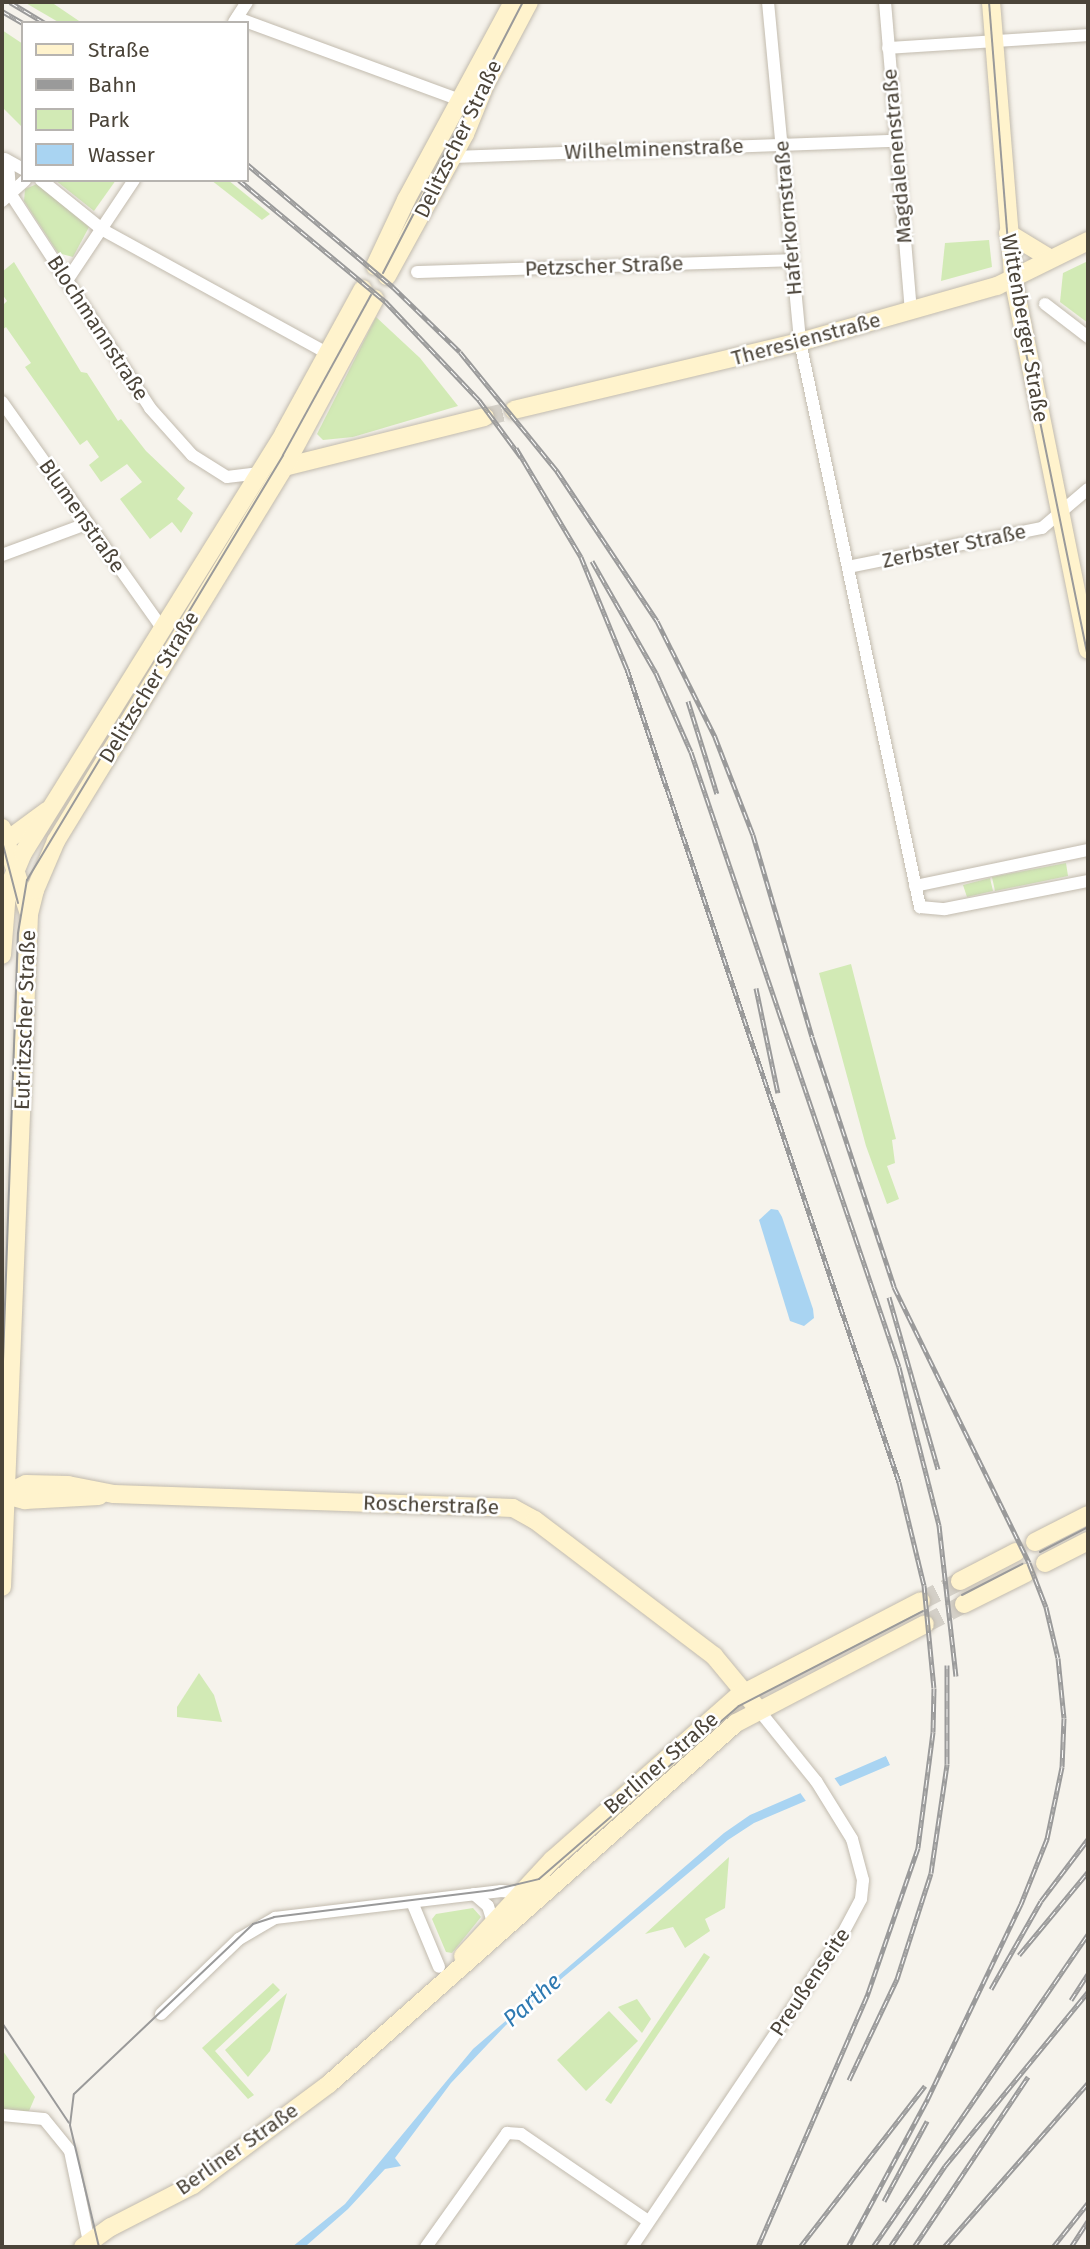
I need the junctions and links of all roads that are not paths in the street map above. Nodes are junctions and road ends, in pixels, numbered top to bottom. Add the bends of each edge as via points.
1 (231, 2) edge
2 (513, 2) edge
3 (529, 2) edge
4 (768, 2) edge
5 (885, 2) edge
6 (991, 2) edge
7 (240, 13) edge
8 (1088, 35) edge
9 (994, 41) junction
10 (888, 48) junction
11 (460, 100) junction
12 (896, 141) junction
13 (781, 145) junction
14 (453, 157) junction
15 (5, 159) edge
16 (21, 168) edge
17 (23, 182) edge
18 (43, 182) edge
19 (133, 182) edge
20 (6, 197) edge
21 (103, 230) junction
22 (1008, 233) junction
23 (1088, 241) edge
24 (1051, 259) junction
25 (792, 260) junction
26 (416, 272) dead end
27 (1013, 278) junction
28 (68, 279) junction
29 (1045, 304) dead end
30 (911, 310) junction
31 (1088, 337) edge
32 (800, 341) junction
33 (327, 353) junction
34 (2, 402) edge
35 (514, 410) tunnel mouth
36 (485, 417) tunnel mouth
37 (307, 428) junction
38 (326, 457) junction
39 (284, 467) junction
40 (260, 473) junction
41 (227, 477) junction
42 (1088, 489) edge
43 (245, 496) junction
44 (1061, 516) junction
45 (86, 524) junction
46 (2, 555) edge
47 (848, 567) junction
48 (163, 629) junction
49 (1088, 649) edge
50 (55, 807) junction
51 (3, 837) edge
52 (1088, 850) edge
53 (16, 866) junction
54 (1088, 881) edge
55 (915, 886) junction
56 (3, 902) edge
57 (29, 914) junction
58 (2, 955) edge
59 (3, 1494) edge
60 (1088, 1515) edge
61 (1088, 1541) edge
62 (1035, 1542) dead end
63 (1016, 1552) dead end
64 (1045, 1563) dead end
65 (1026, 1573) dead end
66 (960, 1581) tunnel mouth
67 (2, 1587) edge
68 (921, 1601) tunnel mouth
69 (964, 1604) tunnel mouth
70 (925, 1624) tunnel mouth
71 (745, 1691) junction
72 (758, 1709) junction
73 (550, 1886) junction
74 (474, 1894) junction
75 (518, 1895) junction
76 (412, 1902) junction
77 (519, 1916) junction
78 (493, 1922) junction
79 (442, 1974) junction
80 (161, 2014) dead end
81 (2, 2115) edge
82 (648, 2221) junction
83 (88, 2245) edge
84 (426, 2247) edge
85 (632, 2247) edge

1 - 7 street
2 - 11 main road, Delitzscher Straße
3 - 14 main road, Delitzscher Straße
4 - 13 street, Haferkornstraße
5 - 10 street, Magdalenenstraße
6 - 9 main road, Wittenberger Straße
7 - 11 street
8 - 9 street
9 - 10 street
9 - 22 main road, Wittenberger Straße
10 - 12 street, Magdalenenstraße
11 - 14 main road, Delitzscher Straße via 381,271
12 - 13 street, Wilhelminenstraße
12 - 30 street, Magdalenenstraße
13 - 14 street, Wilhelminenstraße
13 - 25 street, Haferkornstraße
15 - 16 street
15 - 20 street
17 - 20 street
18 - 21 street
19 - 21 street
20 - 28 street, Blochmannstraße
21 - 28 street
21 - 33 street
22 - 24 main road
22 - 27 main road, Wittenberger Straße
23 - 24 main road, Theresienstraße
24 - 27 main road, Theresienstraße
25 - 26 street, Petzscher Straße
25 - 32 street, Haferkornstraße
27 - 30 main road, Theresienstraße
27 - 44 main road, Wittenberger Straße
28 - 41 street, Blochmannstraße via 150,408 192,455
29 - 31 street
30 - 32 main road, Theresienstraße
32 - 35 main road, Theresienstraße
32 - 47 street, Haferkornstraße
33 - 37 main road, Delitzscher Straße via 369,294
33 - 40 main road, Delitzscher Straße
34 - 45 street, Blumenstraße
36 - 38 main road
37 - 38 main road
37 - 39 main road, Delitzscher Straße
38 - 39 main road
39 - 40 main road
39 - 57 main road, Delitzscher Straße via 56,841
40 - 41 street
40 - 43 main road, Delitzscher Straße
41 - 43 street, Blochmannstraße
42 - 44 street, Zerbster Straße
43 - 48 main road, Delitzscher Straße
44 - 47 street, Zerbster Straße via 1042,528
44 - 49 main road, Wittenberger Straße
45 - 46 street
45 - 48 street, Blumenstraße
47 - 55 street, Haferkornstraße
48 - 50 main road, Delitzscher Straße
50 - 51 main road
50 - 53 main road, Delitzscher Straße
51 - 53 main road
52 - 55 street
53 - 56 main road, Delitzscher Straße
53 - 57 main road
54 - 55 street via 945,909 920,907
56 - 58 main road, Eutritzscher Straße
57 - 59 main road, Eutritzscher Straße
59 - 67 main road, Eutritzscher Straße
59 - 71 main road, Roscherstraße via 26,1484 68,1485 114,1494 513,1508 693,1639 722,1663
60 - 62 main road
61 - 64 main road
63 - 66 main road
65 - 69 main road
68 - 71 main road, Berliner Straße
70 - 72 main road, Berliner Straße
71 - 72 main road, Roscherstraße
71 - 75 main road, Berliner Straße
72 - 73 main road, Berliner Straße via 718,1738
72 - 82 street, Preußenseite via 816,1781 860,1858 863,1880 857,1911
73 - 75 street
73 - 77 main road, Berliner Straße
74 - 75 street via 509,1891
74 - 76 street
74 - 78 street via 488,1906
75 - 77 street
75 - 78 main road, Berliner Straße
76 - 79 street
76 - 80 street via 275,1918 254,1926
77 - 79 main road, Berliner Straße
78 - 79 main road, Berliner Straße
79 - 83 main road, Berliner Straße via 330,2084 198,2181
81 - 83 street via 44,2119 70,2151
82 - 84 street via 521,2134 507,2133
82 - 85 street, Preußenseite

